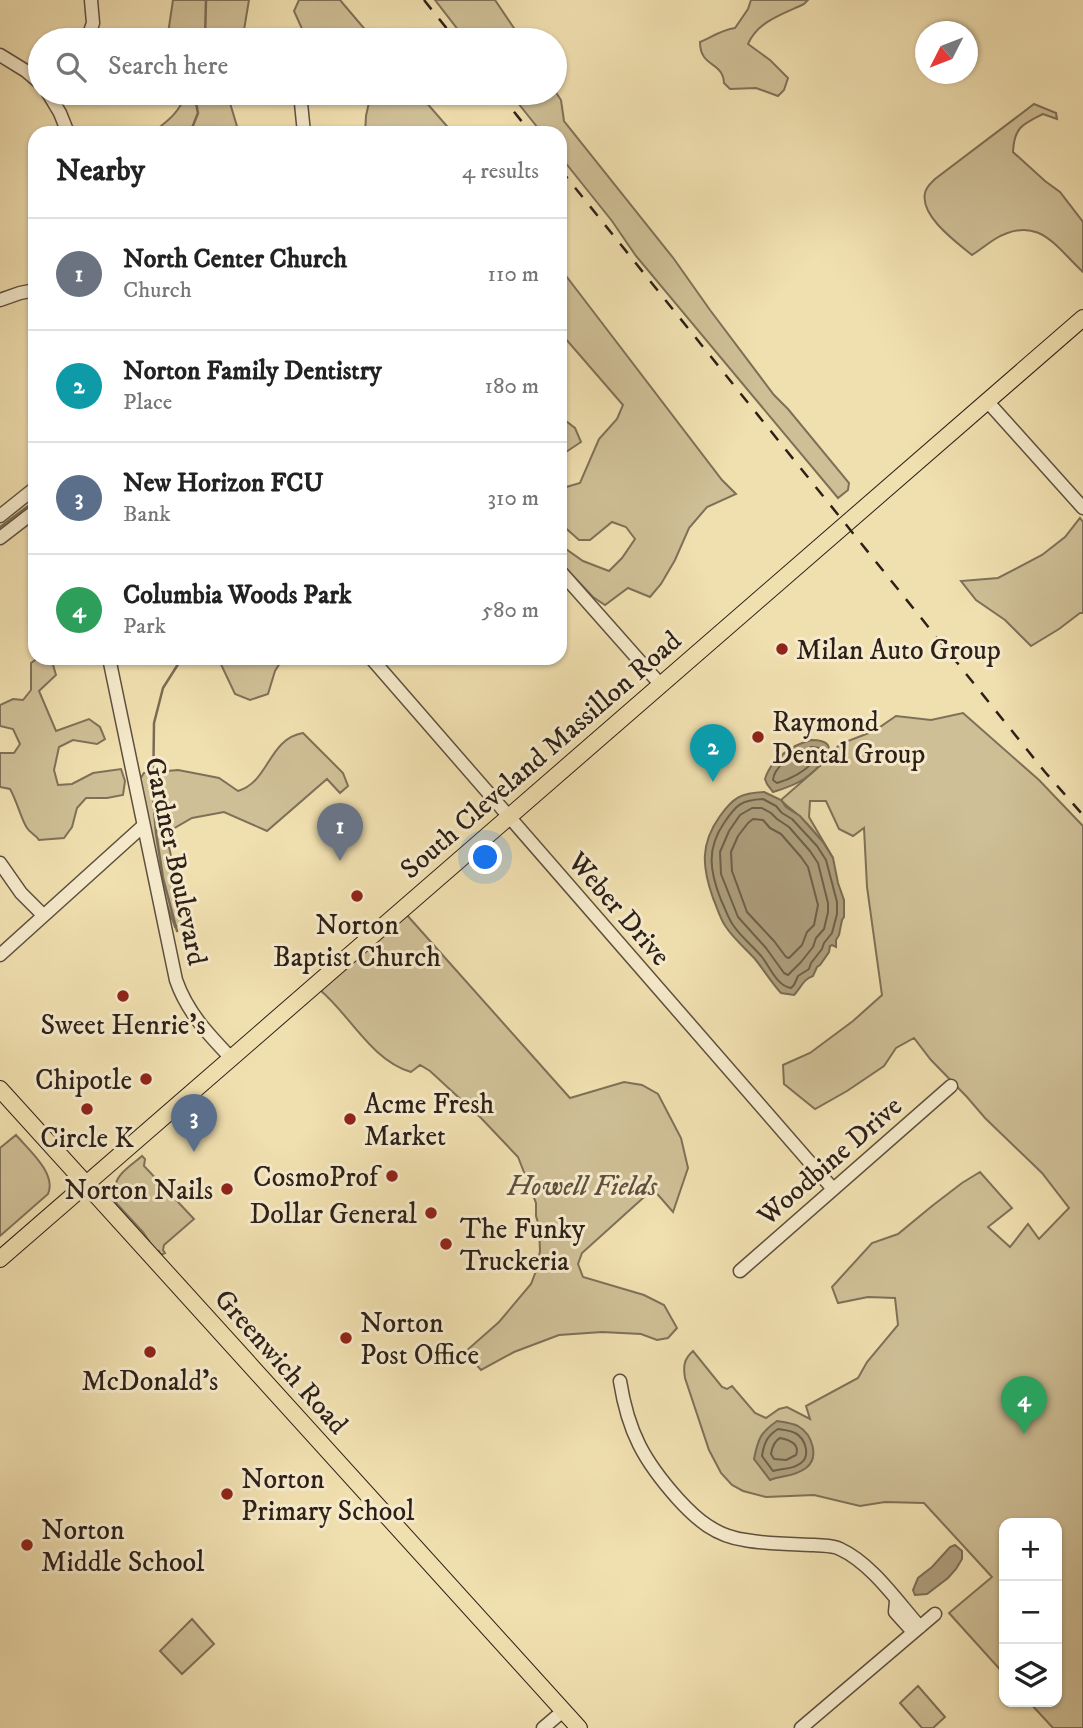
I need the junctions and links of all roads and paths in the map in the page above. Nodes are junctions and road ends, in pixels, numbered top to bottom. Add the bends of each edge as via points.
1 (91, 0) edge
2 (92, 28) edge
3 (0, 55) edge
4 (28, 73) edge
5 (55, 105) edge
6 (301, 105) edge
7 (65, 126) edge
8 (303, 126) edge
9 (28, 291) edge
10 (0, 300) edge
11 (1083, 318) edge
12 (988, 401) junction
13 (28, 494) edge
14 (1083, 508) edge
15 (0, 516) edge
16 (28, 516) edge
17 (0, 538) edge
18 (567, 579) edge
19 (110, 665) edge
20 (377, 665) edge
21 (660, 684) junction
22 (508, 816) junction
23 (143, 826) junction
24 (0, 863) edge
25 (43, 915) junction
26 (0, 955) edge
27 (231, 1058) junction
28 (951, 1086) dead end
29 (0, 1088) edge
30 (87, 1184) junction
31 (833, 1189) junction
32 (0, 1259) edge
33 (740, 1271) dead end
34 (620, 1381) dead end
35 (935, 1614) dead end
36 (916, 1630) junction
37 (563, 1711) junction
38 (543, 1728) edge
39 (579, 1728) edge
40 (801, 1728) edge

1 - 2 street
3 - 4 street
5 - 7 street
6 - 8 street
9 - 10 street
11 - 12 main road, South Cleveland Massillon Road
12 - 14 street
12 - 21 main road, South Cleveland Massillon Road
13 - 15 street
16 - 17 street
18 - 21 street
19 - 23 street, Gardner Boulevard
20 - 22 street, Weber Drive
21 - 22 main road, South Cleveland Massillon Road
22 - 27 main road, South Cleveland Massillon Road
22 - 31 street, Weber Drive
23 - 25 street
23 - 27 street, Gardner Boulevard via 178,988 197,1020
24 - 25 street
25 - 26 street
27 - 30 main road, South Cleveland Massillon Road
28 - 31 street, Woodbine Drive
29 - 30 main road, Greenwich Road
30 - 32 main road, South Cleveland Massillon Road
30 - 37 main road, Greenwich Road
31 - 33 street, Woodbine Drive
34 - 36 street via 632,1429 647,1461 700,1522 744,1540 837,1547 861,1560 896,1601 895,1612
35 - 36 street
36 - 40 street
37 - 38 street
37 - 39 main road, Greenwich Road

